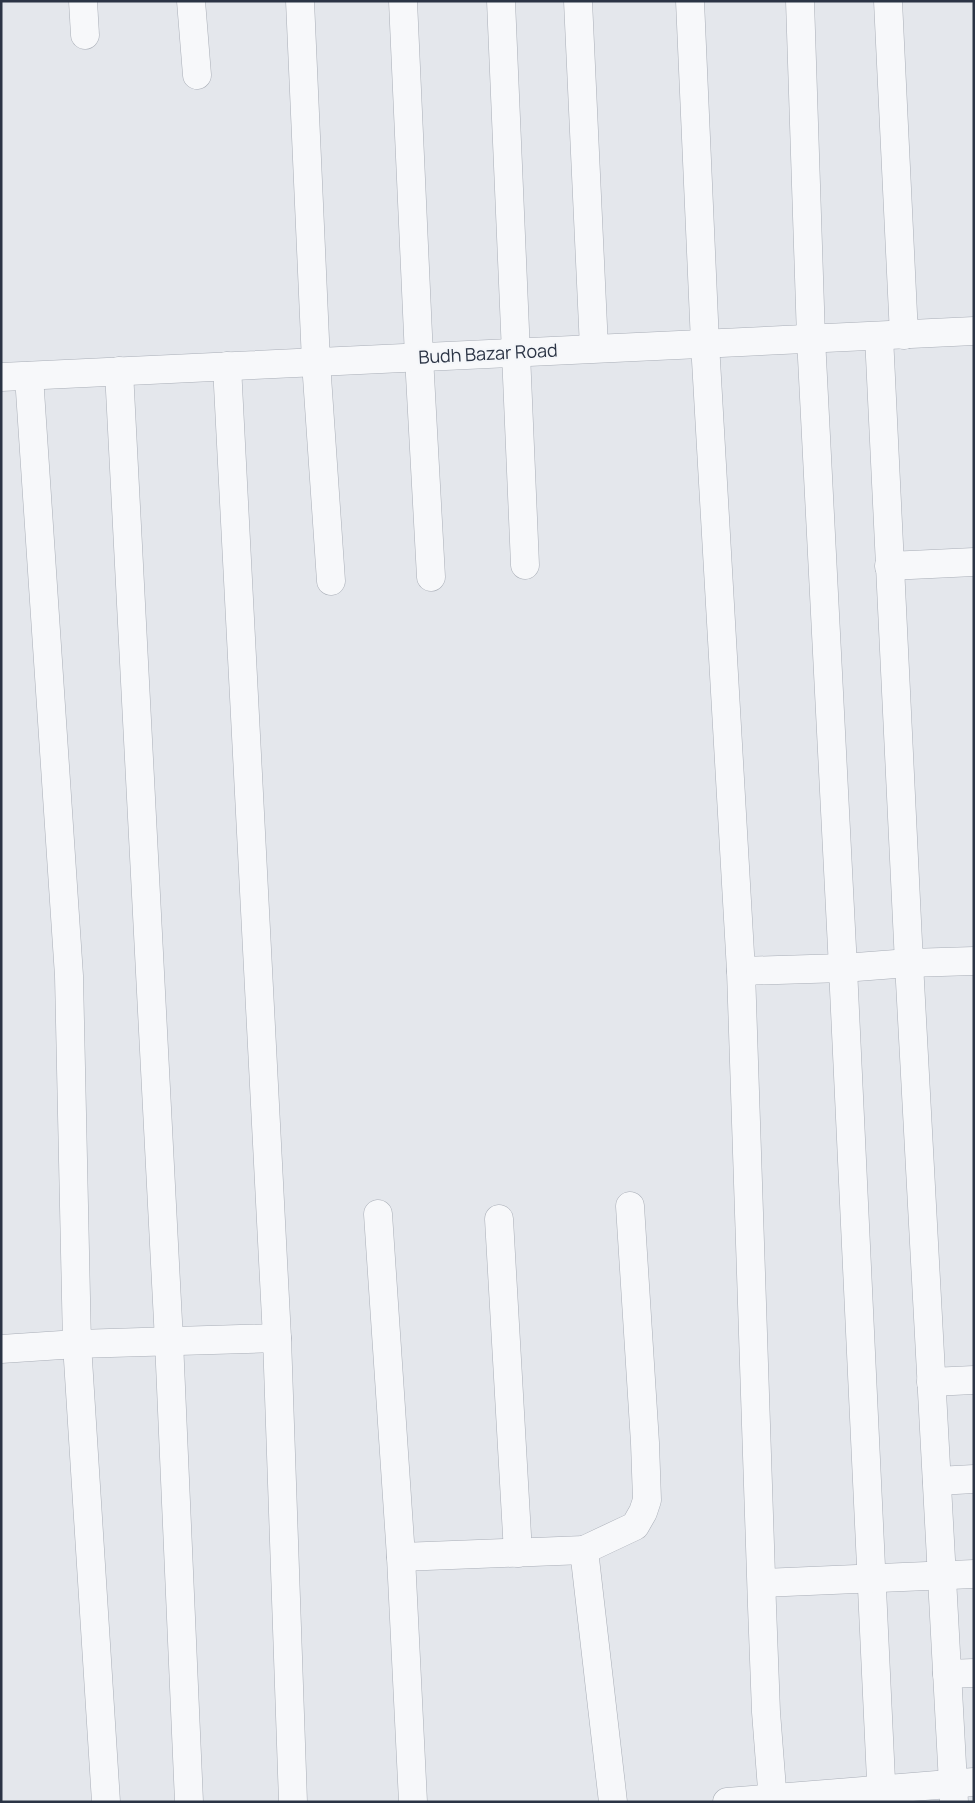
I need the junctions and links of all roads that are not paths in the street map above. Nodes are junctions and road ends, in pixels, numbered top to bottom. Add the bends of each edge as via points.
1 (83, 1) edge
2 (191, 1) edge
3 (300, 1) edge
4 (403, 1) edge
5 (501, 1) edge
6 (578, 1) edge
7 (690, 1) edge
8 (800, 1) edge
9 (888, 1) edge
10 (85, 35) dead end
11 (197, 74) dead end
12 (974, 331) edge
13 (891, 336) junction
14 (811, 338) junction
15 (705, 343) junction
16 (594, 348) junction
17 (515, 352) junction
18 (419, 357) junction
19 (316, 362) junction
20 (227, 366) junction
21 (119, 371) junction
22 (29, 376) junction
23 (1, 377) edge
24 (974, 562) edge
25 (525, 565) dead end
26 (889, 566) junction
27 (431, 577) dead end
28 (331, 581) dead end
29 (974, 961) edge
30 (909, 963) junction
31 (843, 968) junction
32 (741, 971) junction
33 (630, 1206) dead end
34 (378, 1214) dead end
35 (499, 1219) dead end
36 (277, 1338) junction
37 (169, 1341) junction
38 (77, 1344) junction
39 (1, 1349) edge
40 (974, 1380) edge
41 (931, 1382) junction
42 (974, 1480) edge
43 (937, 1481) junction
44 (584, 1550) junction
45 (518, 1553) junction
46 (401, 1557) junction
47 (974, 1574) edge
48 (942, 1575) junction
49 (871, 1578) junction
50 (762, 1583) junction
51 (974, 1673) edge
52 (947, 1674) junction
53 (960, 1789) edge
54 (881, 1796) edge
55 (773, 1800) edge
56 (106, 1802) edge
57 (188, 1802) edge
58 (293, 1802) edge
59 (412, 1802) edge
60 (613, 1802) edge
61 (728, 1802) edge

1 - 10 street
2 - 11 street
3 - 19 street
4 - 18 street
5 - 17 street
6 - 16 street
7 - 15 street
8 - 14 street
9 - 13 street
12 - 13 street, Budh Bazar Road
13 - 14 street, Budh Bazar Road
13 - 26 street
14 - 15 street, Budh Bazar Road
14 - 31 street
15 - 16 street, Budh Bazar Road
15 - 32 street
16 - 17 street, Budh Bazar Road
17 - 18 street, Budh Bazar Road
17 - 25 street
18 - 19 street, Budh Bazar Road
18 - 27 street
19 - 20 street, Budh Bazar Road
19 - 28 street
20 - 21 street, Budh Bazar Road
20 - 36 street
21 - 22 street, Budh Bazar Road
21 - 37 street
22 - 23 street, Budh Bazar Road
22 - 38 street via 69,976
24 - 26 street
26 - 30 street
29 - 30 street
30 - 31 street
30 - 41 street
31 - 32 street
31 - 49 street
32 - 50 street
33 - 44 street via 647,1500 635,1526
34 - 46 street
35 - 45 street
36 - 37 street
36 - 58 street
37 - 38 street
37 - 57 street
38 - 39 street
38 - 56 street
40 - 41 street
41 - 43 street
42 - 43 street
43 - 48 street
44 - 45 street
44 - 60 street
45 - 46 street
46 - 59 street
47 - 48 street
48 - 49 street
48 - 52 street
49 - 50 street
49 - 54 street
50 - 55 street via 766,1712
51 - 52 street
52 - 53 street
53 - 54 street
54 - 55 street
55 - 61 street

